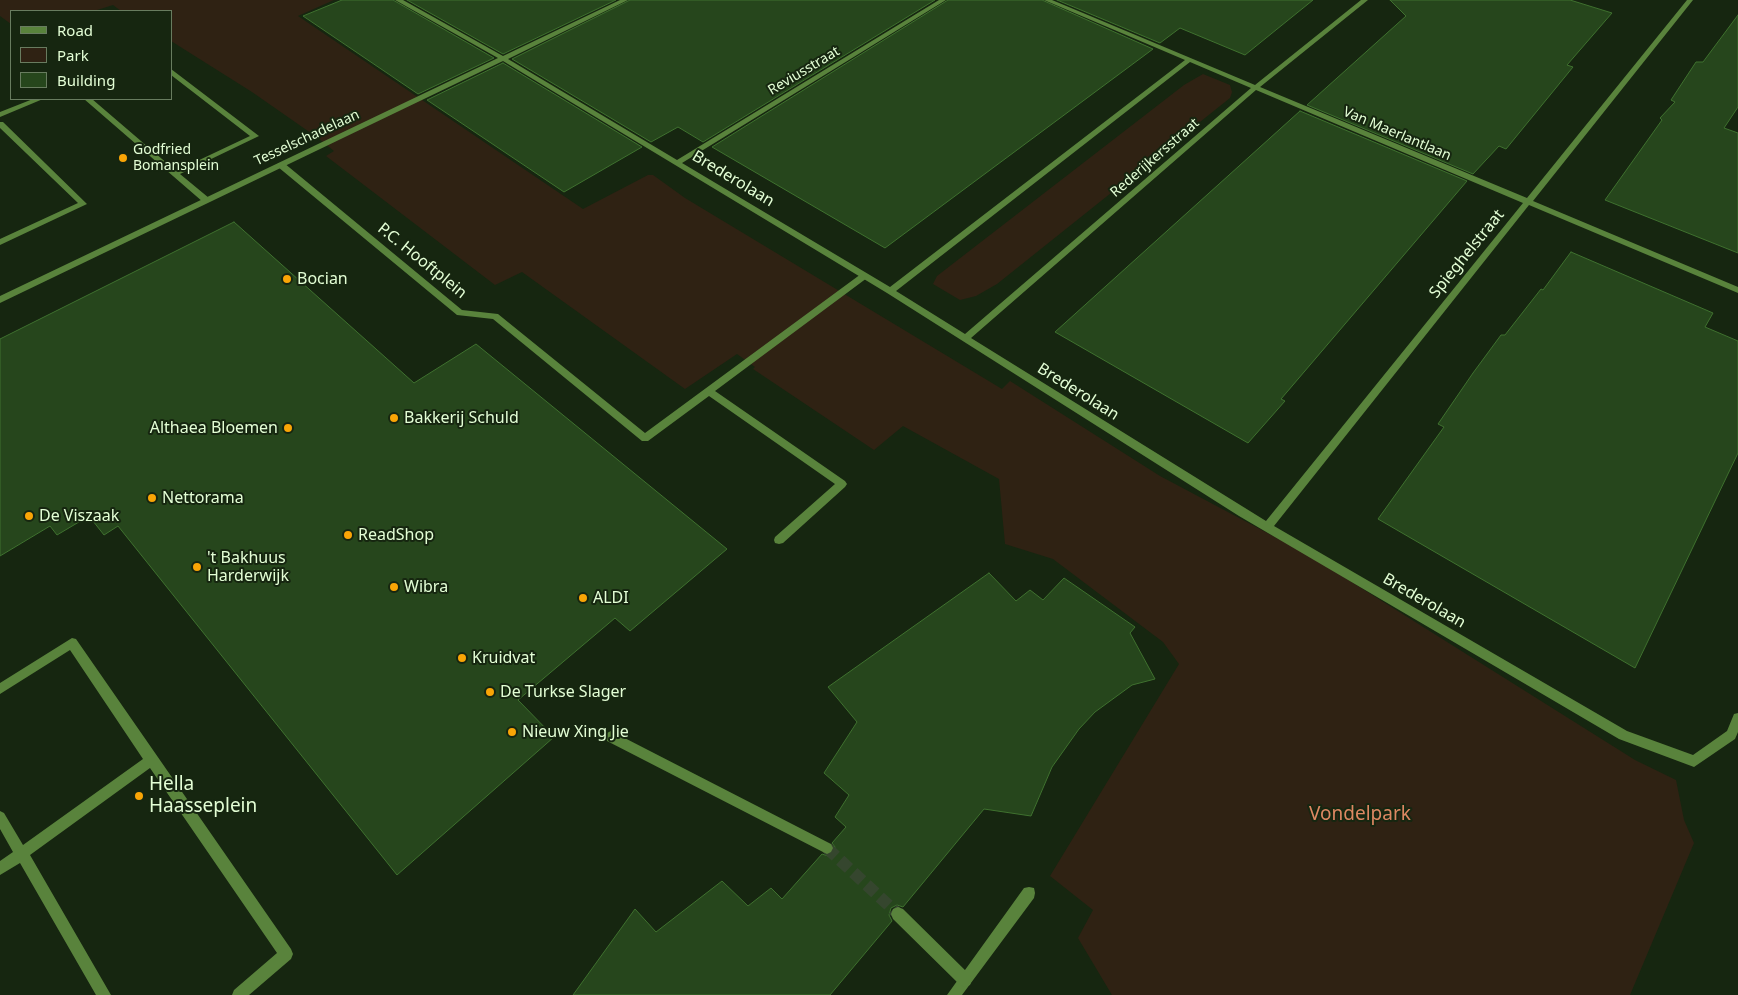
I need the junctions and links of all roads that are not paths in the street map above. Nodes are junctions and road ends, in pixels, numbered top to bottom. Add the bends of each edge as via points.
1 (398, 0) edge
2 (626, 0) edge
3 (943, 0) edge
4 (1365, 0) edge
5 (1690, 0) edge
6 (1052, 1) edge
7 (504, 59) junction
8 (1189, 60) junction
9 (172, 73) edge
10 (1255, 88) junction
11 (37, 100) edge
12 (89, 100) edge
13 (0, 115) edge
14 (0, 124) edge
15 (677, 163) junction
16 (281, 165) junction
17 (175, 174) junction
18 (206, 200) junction
19 (1528, 203) junction
20 (0, 242) edge
21 (864, 276) junction
22 (1738, 290) edge
23 (890, 291) junction
24 (0, 300) edge
25 (964, 339) junction
26 (709, 391) junction
27 (1267, 527) junction
28 (779, 540) dead end
29 (0, 689) edge
30 (1738, 718) edge
31 (611, 737) dead end
32 (151, 760) junction
33 (0, 817) edge
34 (827, 848) tunnel mouth
35 (21, 854) junction
36 (0, 869) edge
37 (1029, 893) dead end
38 (898, 914) tunnel mouth
39 (965, 980) junction
40 (104, 995) edge
41 (238, 995) edge
42 (954, 995) edge

1 - 7 street, Brederolaan
2 - 7 street, Tesselschadelaan
3 - 15 street, Reviusstraat
4 - 10 street, Rederijkersstraat
5 - 19 street, Spieghelstraat
6 - 8 street, Van Maerlantlaan
7 - 15 street, Brederolaan
7 - 16 street, Tesselschadelaan
8 - 10 street, Van Maerlantlaan
8 - 23 street
9 - 17 street via 255,136
10 - 19 street, Van Maerlantlaan
10 - 25 street, Rederijkersstraat
11 - 13 street
12 - 17 street
14 - 20 street via 83,204
15 - 21 street, Brederolaan
16 - 18 street, Tesselschadelaan
16 - 26 street, P.C. Hooftplein via 460,313 495,316 645,438
17 - 18 street
18 - 24 street, Tesselschadelaan
19 - 22 street, Van Maerlantlaan
19 - 27 street, Spieghelstraat
21 - 23 street, Brederolaan
21 - 26 street
23 - 25 street, Brederolaan
25 - 27 street, Brederolaan
26 - 28 street via 842,484
27 - 30 street, Brederolaan via 1623,735 1694,762 1731,735
29 - 32 street via 72,643
31 - 34 street
32 - 35 street
32 - 41 street via 286,954
33 - 35 street
35 - 36 street
35 - 40 street
37 - 39 street
38 - 39 street
39 - 42 street

